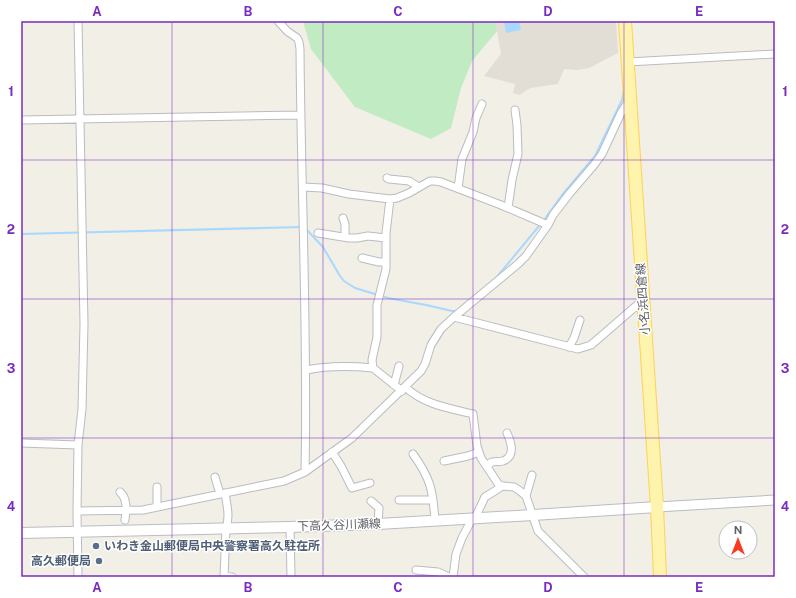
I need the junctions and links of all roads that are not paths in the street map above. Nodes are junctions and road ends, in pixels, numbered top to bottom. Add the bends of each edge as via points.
1 (78, 21) edge
2 (278, 21) edge
3 (625, 21) edge
4 (775, 54) edge
5 (628, 62) junction
6 (630, 99) junction
7 (482, 104) dead end
8 (515, 110) dead end
9 (300, 115) junction
10 (80, 119) junction
11 (21, 120) edge
12 (387, 178) dead end
13 (302, 187) junction
14 (419, 187) junction
15 (458, 188) junction
16 (390, 199) junction
17 (508, 208) junction
18 (343, 218) dead end
19 (548, 225) junction
20 (318, 233) dead end
21 (345, 237) junction
22 (386, 238) junction
23 (362, 258) dead end
24 (386, 262) junction
25 (643, 300) junction
26 (454, 317) junction
27 (580, 320) dead end
28 (569, 347) junction
29 (399, 366) dead end
30 (373, 368) junction
31 (306, 370) junction
32 (394, 384) junction
33 (404, 389) junction
34 (507, 433) dead end
35 (21, 443) edge
36 (78, 445) junction
37 (332, 452) junction
38 (479, 452) junction
39 (413, 454) dead end
40 (444, 461) dead end
41 (488, 467) junction
42 (305, 472) junction
43 (532, 475) dead end
44 (215, 477) dead end
45 (370, 483) dead end
46 (502, 486) junction
47 (157, 487) dead end
48 (120, 492) dead end
49 (222, 494) junction
50 (526, 496) junction
51 (398, 500) dead end
52 (433, 500) junction
53 (775, 500) edge
54 (371, 501) dead end
55 (157, 507) junction
56 (657, 507) junction
57 (126, 510) junction
58 (76, 511) junction
59 (533, 515) junction
60 (473, 518) junction
61 (126, 520) dead end
62 (435, 521) junction
63 (378, 524) junction
64 (290, 527) junction
65 (226, 528) junction
66 (77, 532) junction
67 (21, 533) edge
68 (416, 570) dead end
69 (224, 576) edge
70 (78, 577) edge
71 (232, 577) edge
72 (291, 577) edge
73 (449, 577) edge
74 (452, 577) edge
75 (584, 577) edge
76 (660, 577) edge

1 - 10 street
2 - 9 street via 299,42
3 - 5 main road, 小名浜四倉線
4 - 5 street
5 - 6 main road, 小名浜四倉線
6 - 19 street via 602,154
6 - 25 main road, 小名浜四倉線
7 - 15 street via 462,159
8 - 17 street via 518,154
9 - 10 street
9 - 13 street
10 - 11 street
10 - 36 street via 84,324 82,410
12 - 14 street via 409,178
13 - 16 street
13 - 31 street
14 - 15 street via 436,180
14 - 16 street
15 - 17 street
16 - 22 street
17 - 19 street
18 - 21 street
19 - 26 street via 518,264
20 - 21 street
21 - 22 street
22 - 24 street
23 - 24 street
24 - 30 street via 377,305 377,337 372,360
25 - 28 street via 591,345 578,349
25 - 56 main road, 小名浜四倉線
26 - 28 street
26 - 33 street via 441,329 431,345 421,371
27 - 28 street
29 - 32 street
30 - 31 street
30 - 32 street
31 - 42 street
32 - 33 street
33 - 37 street via 352,438
33 - 38 street via 435,405 473,414
34 - 41 street via 512,445 511,454 504,460 490,463
35 - 36 street
36 - 58 street
37 - 42 street
37 - 45 street via 352,488
38 - 40 street
38 - 41 street
39 - 52 street via 429,479
41 - 46 street
42 - 49 street via 284,480
43 - 50 street
44 - 49 street
46 - 50 street via 514,487
46 - 60 street via 485,497
47 - 55 street
48 - 57 street via 124,497
49 - 55 street
49 - 65 street via 228,507
50 - 59 street
51 - 52 street
52 - 62 street
53 - 56 street
54 - 63 street via 378,508
55 - 57 street
56 - 59 main road, 下高久谷川瀬線
56 - 76 main road, 小名浜四倉線
57 - 58 street
57 - 61 street
58 - 66 street
59 - 60 main road, 下高久谷川瀬線
59 - 75 street via 538,531
60 - 62 main road, 下高久谷川瀬線
60 - 74 street via 456,554
62 - 63 main road, 下高久谷川瀬線
63 - 64 main road, 下高久谷川瀬線
64 - 65 main road, 下高久谷川瀬線
64 - 72 street
65 - 66 main road, 下高久谷川瀬線
65 - 69 street
66 - 67 main road, 下高久谷川瀬線
66 - 70 street
68 - 73 street via 438,572
69 - 71 street

